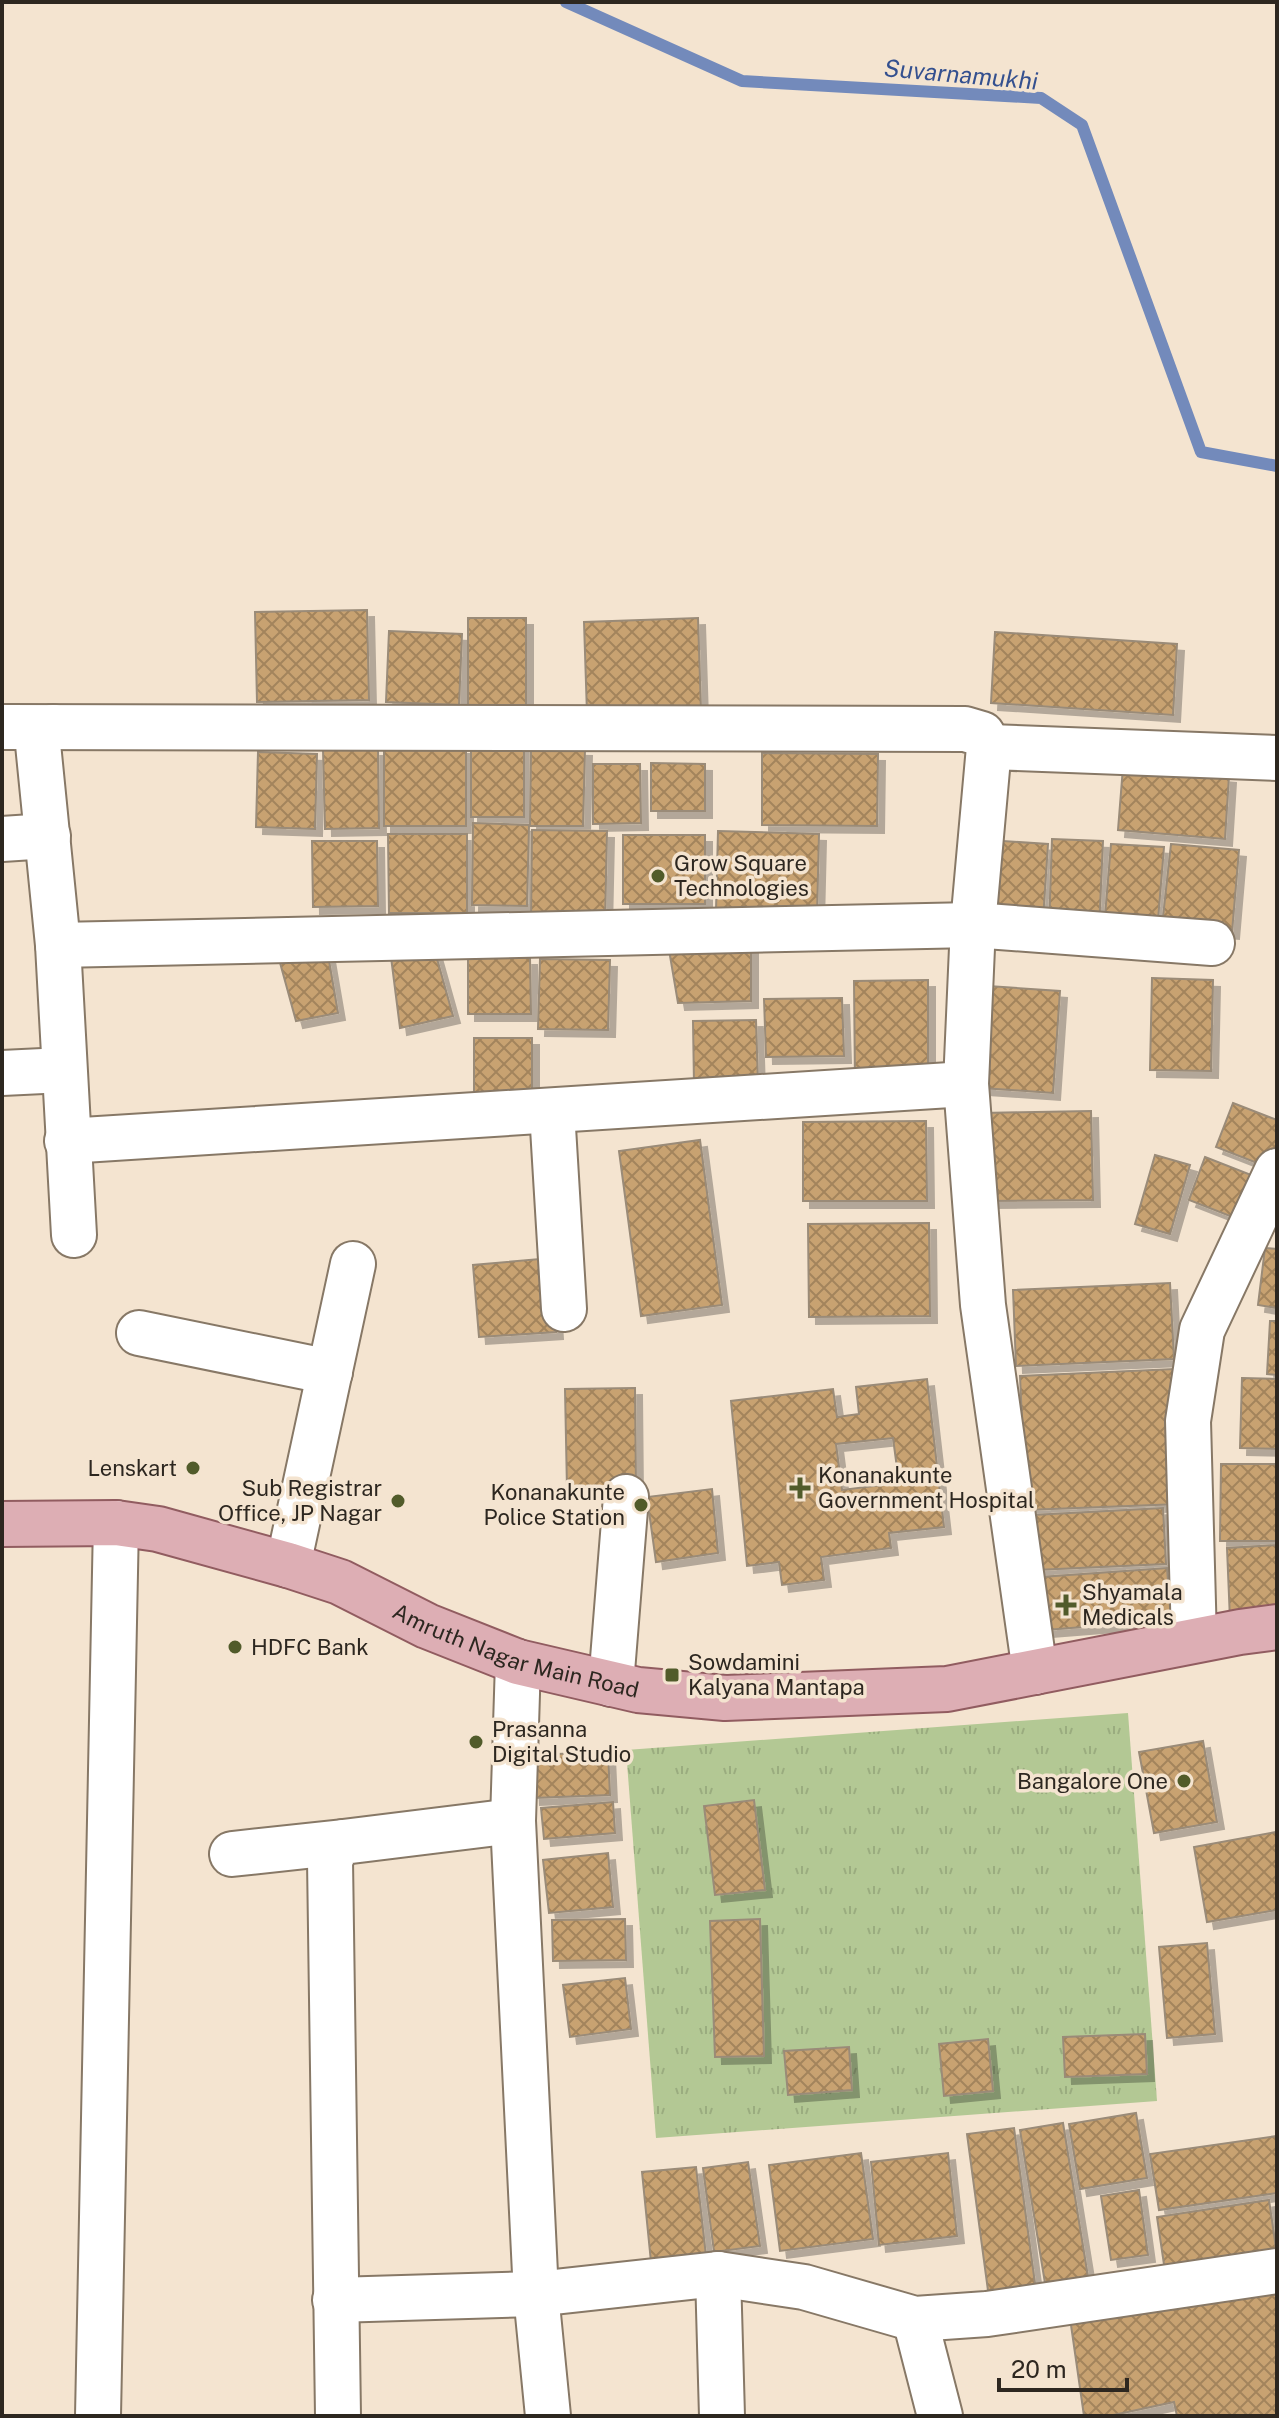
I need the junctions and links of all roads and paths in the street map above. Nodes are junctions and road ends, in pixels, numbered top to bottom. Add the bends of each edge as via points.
1 (2, 727) edge
2 (53, 727) junction
3 (989, 747) junction
4 (1277, 758) edge
5 (48, 836) junction
6 (2, 839) edge
7 (973, 925) junction
8 (1212, 943) dead end
9 (58, 945) junction
10 (64, 1070) junction
11 (2, 1073) edge
12 (966, 1084) junction
13 (552, 1111) junction
14 (67, 1141) junction
15 (1277, 1171) edge
16 (74, 1235) dead end
17 (353, 1264) dead end
18 (564, 1309) dead end
19 (139, 1333) dead end
20 (330, 1372) junction
21 (626, 1497) dead end
22 (116, 1523) junction
23 (2, 1524) edge
24 (288, 1565) junction
25 (1277, 1627) edge
26 (1194, 1640) junction
27 (518, 1662) junction
28 (1035, 1672) junction
29 (611, 1684) junction
30 (513, 1821) junction
31 (343, 1842) junction
32 (232, 1854) dead end
33 (1277, 2271) edge
34 (718, 2274) junction
35 (536, 2294) junction
36 (335, 2300) junction
37 (915, 2319) junction
38 (98, 2416) edge
39 (338, 2416) edge
40 (548, 2416) edge
41 (722, 2416) edge
42 (940, 2416) edge

1 - 2 street
2 - 3 street via 965,729 982,734
2 - 5 street via 38,744
3 - 4 street
3 - 7 street
5 - 6 street
5 - 9 street
7 - 8 street
7 - 9 street
7 - 12 street
9 - 10 street
10 - 11 street
10 - 14 street
12 - 13 street
12 - 28 street via 983,1305
13 - 14 street
13 - 18 street
14 - 16 street
15 - 26 street via 1202,1330 1188,1421
17 - 20 street
19 - 20 street
20 - 24 street
21 - 29 street
22 - 23 main road, Amruth Nagar Main Road
22 - 24 main road, Amruth Nagar Main Road via 158,1529
22 - 38 street
24 - 27 main road, Amruth Nagar Main Road via 340,1582 427,1626
25 - 26 main road, Amruth Nagar Main Road
26 - 28 main road, Amruth Nagar Main Road
27 - 29 main road, Amruth Nagar Main Road
27 - 30 street
28 - 29 main road, Amruth Nagar Main Road via 947,1689 739,1699
30 - 31 street
30 - 35 street
31 - 32 street
31 - 36 street via 330,1860
33 - 37 street via 987,2314
34 - 35 street
34 - 37 street via 804,2287
34 - 41 street
35 - 36 street
35 - 40 street
36 - 39 street
37 - 42 street

